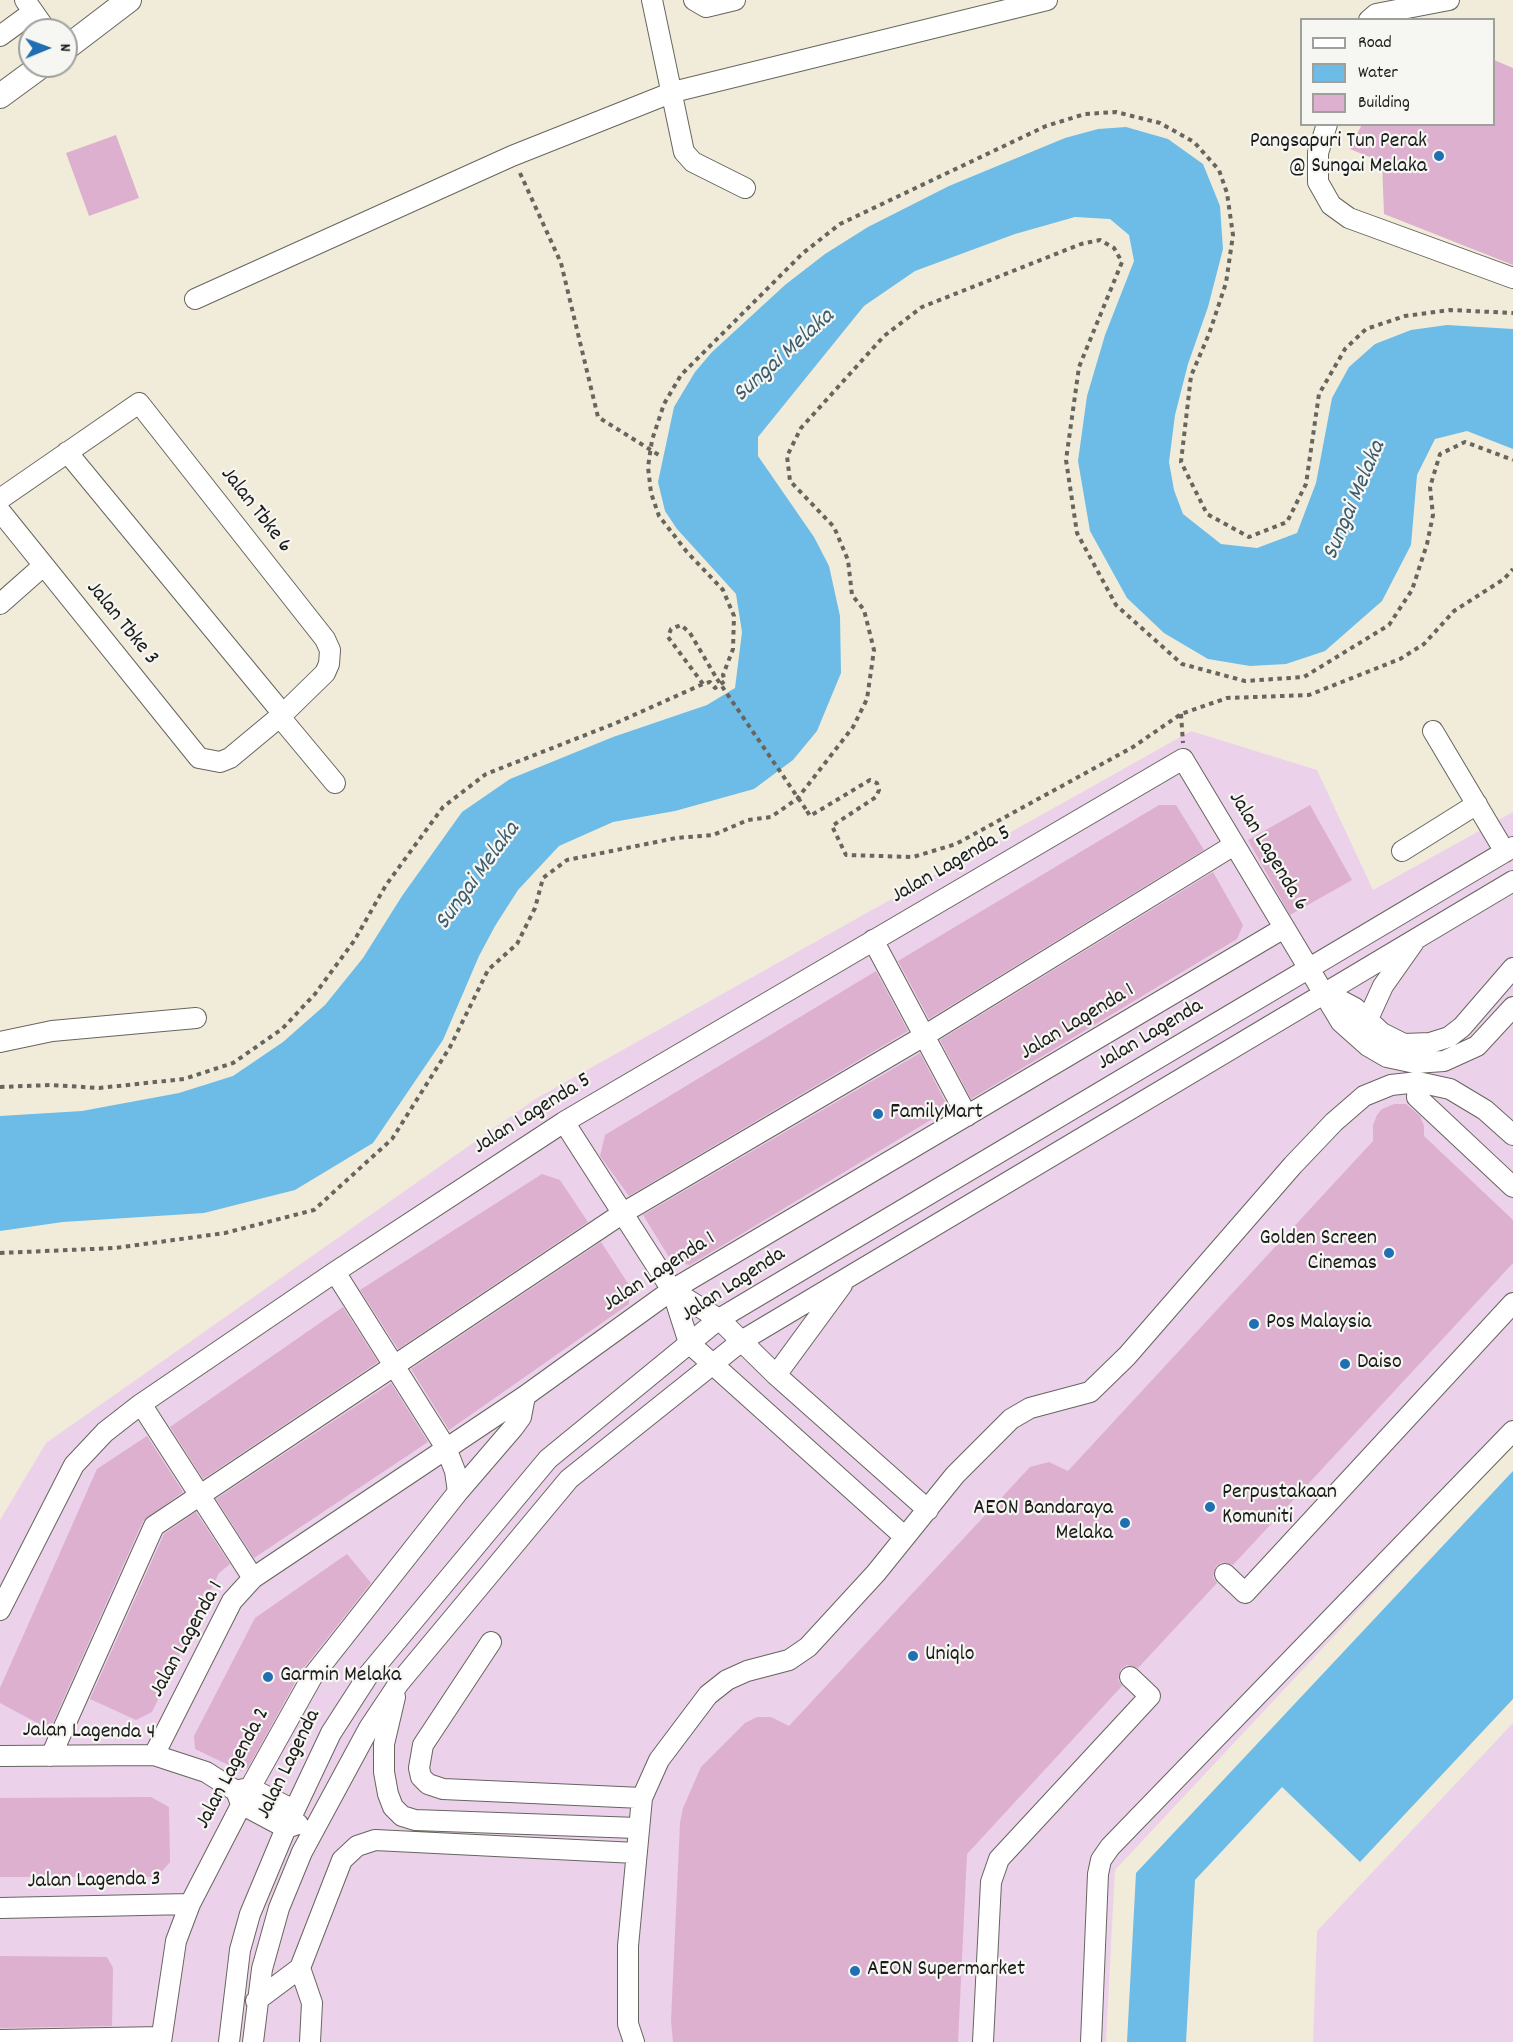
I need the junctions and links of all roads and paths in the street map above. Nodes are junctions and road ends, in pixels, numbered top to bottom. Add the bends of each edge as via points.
1 (129, 0) edge
2 (652, 0) edge
3 (694, 0) edge
4 (735, 0) edge
5 (1046, 0) edge
6 (1449, 0) edge
7 (29, 6) edge
8 (1371, 18) edge
9 (0, 36) edge
10 (78, 39) edge
11 (25, 78) edge
12 (673, 93) junction
13 (0, 96) edge
14 (1326, 126) edge
15 (512, 156) junction
16 (745, 188) dead end
17 (1513, 278) edge
18 (195, 299) dead end
19 (1513, 313) edge
20 (651, 450) junction
21 (67, 452) junction
22 (662, 456) dead end
23 (1513, 460) edge
24 (0, 498) edge
25 (0, 511) edge
26 (43, 566) junction
27 (1513, 569) edge
28 (0, 604) edge
29 (703, 684) junction
30 (1181, 714) junction
31 (282, 716) junction
32 (1433, 731) dead end
33 (1183, 759) junction
34 (335, 783) dead end
35 (1477, 804) junction
36 (1234, 845) junction
37 (1509, 849) edge
38 (1402, 851) dead end
39 (1513, 880) edge
40 (1284, 928) junction
41 (1417, 938) junction
42 (873, 940) junction
43 (1513, 968) edge
44 (1310, 969) junction
45 (1325, 992) junction
46 (1513, 1007) edge
47 (196, 1018) dead end
48 (1367, 1021) junction
49 (924, 1036) junction
50 (0, 1042) edge
51 (1418, 1082) junction
52 (0, 1088) edge
53 (967, 1116) junction
54 (564, 1122) junction
55 (1513, 1135) edge
56 (1513, 1187) edge
57 (623, 1213) junction
58 (0, 1253) edge
59 (335, 1272) junction
60 (849, 1276) junction
61 (672, 1290) junction
62 (1513, 1303) edge
63 (719, 1320) junction
64 (743, 1340) junction
65 (689, 1343) junction
66 (711, 1364) junction
67 (394, 1366) junction
68 (776, 1374) junction
69 (525, 1396) junction
70 (141, 1404) junction
71 (1513, 1431) edge
72 (446, 1448) junction
73 (458, 1492) junction
74 (200, 1498) junction
75 (927, 1510) junction
76 (905, 1537) junction
77 (1225, 1574) dead end
78 (253, 1578) junction
79 (0, 1610) edge
80 (491, 1642) dead end
81 (1130, 1677) dead end
82 (399, 1683) junction
83 (154, 1755) junction
84 (0, 1756) edge
85 (51, 1756) junction
86 (242, 1794) junction
87 (642, 1798) junction
88 (324, 1810) junction
89 (293, 1821) junction
90 (637, 1828) junction
91 (302, 1852) junction
92 (636, 1853) junction
93 (190, 1904) junction
94 (0, 1908) edge
95 (300, 1968) junction
96 (256, 2001) junction
97 (0, 2040) edge
98 (161, 2040) edge
99 (229, 2042) edge
100 (252, 2042) edge
101 (310, 2042) edge
102 (634, 2042) edge
103 (983, 2042) edge
104 (1091, 2042) edge

1 - 10 main road
2 - 12 street
3 - 4 street via 706,7
5 - 12 street
6 - 8 street
7 - 9 street
11 - 13 main road
12 - 15 street
12 - 16 street via 684,152 693,162
14 - 17 street via 1318,153 1318,182 1331,205 1350,218
15 - 18 street
15 - 20 path via 561,263 597,417
19 - 20 path via 1450,310 1405,316 1366,329 1345,349 1319,394 1306,484 1287,522 1249,537 1208,514 1181,462 1191,376 1226,283 1233,235 1219,170 1194,142 1160,123 1116,112 1085,114 1046,126 840,224 803,253 681,375 664,404
20 - 22 path
20 - 29 path via 651,493 659,516 723,590 734,616 733,649 723,675 725,681 715,688 710,682
21 - 24 street
21 - 31 street
21 - 31 street, Jalan Tbke 6 via 139,403 325,639 330,650 325,673
23 - 58 path via 1466,442 1440,454 1430,487 1433,515 1427,543 1412,590 1389,625 1304,677 1245,681 1182,664 1116,605 1077,533 1066,460 1079,367 1122,262 1114,248 1100,240 1081,244 922,307 884,336 801,428 788,456 790,481 834,527 848,560 852,595 864,610 874,650 867,699 853,727 797,799 771,817 748,820 712,836 676,838 567,860 543,878 535,908 517,944 488,970 450,1047 392,1139 314,1210 225,1233 115,1248
25 - 26 street, Jalan Tbke 3
26 - 28 street
26 - 31 street, Jalan Tbke 3 via 199,758 210,762 230,758
27 - 30 path via 1454,611 1424,644 1400,659 1309,695 1227,698
29 - 30 path, bridge via 668,637 671,629 681,625 690,633 810,816 870,780 877,783 876,797 832,826 846,855 914,857 956,843 1133,747
29 - 52 path via 486,774 443,807 315,994 282,1029 233,1063 163,1082 99,1088
30 - 33 path
31 - 34 street
32 - 35 street
33 - 36 street, Jalan Lagenda 6
33 - 42 street, Jalan Lagenda 5
35 - 37 street
35 - 38 street
36 - 40 street, Jalan Lagenda 6
36 - 49 street
37 - 44 street, Jalan Lagenda
39 - 41 street
40 - 44 street, Jalan Lagenda 6
40 - 53 street, Jalan Lagenda 1
41 - 45 street
41 - 48 street via 1383,986
42 - 49 street
42 - 54 street, Jalan Lagenda 5
43 - 48 street via 1449,1037 1430,1043 1404,1044
44 - 45 street, Jalan Lagenda 6
44 - 63 street, Jalan Lagenda
45 - 46 street, Jalan Lagenda 6 via 1341,1022 1368,1046 1387,1057 1415,1063 1462,1055 1477,1046
45 - 48 street via 1355,1008
45 - 60 street
47 - 50 street via 52,1031
49 - 53 street
49 - 57 street
51 - 55 street via 1450,1089 1485,1110
51 - 56 street via 1417,1097
51 - 75 street via 1391,1085 1364,1096 1334,1122 1127,1356 1090,1392 1030,1408 1011,1419 955,1475
53 - 61 street, Jalan Lagenda 1
54 - 57 street
54 - 59 street, Jalan Lagenda 5
57 - 61 street
57 - 67 street
59 - 67 street
59 - 70 street, Jalan Lagenda 5
60 - 64 street
60 - 68 street
61 - 63 street
61 - 65 street
61 - 69 street, Jalan Lagenda 1
62 - 77 street via 1245,1593
63 - 64 street
63 - 65 street, Jalan Lagenda
64 - 66 street
64 - 68 street
65 - 66 street
65 - 89 street, Jalan Lagenda via 541,1468 369,1674 331,1733
66 - 76 street
66 - 82 street via 569,1479
67 - 72 street
67 - 74 street
68 - 75 street
69 - 72 street, Jalan Lagenda 1
69 - 73 street, Jalan Lagenda 2 via 517,1423
70 - 74 street
70 - 79 street, Jalan Lagenda 5 via 105,1432 74,1466
71 - 104 street via 1101,1860
72 - 73 street
72 - 78 street, Jalan Lagenda 1
73 - 86 street, Jalan Lagenda 2 via 312,1677
74 - 78 street
74 - 85 street via 154,1526
75 - 76 street
76 - 87 street via 808,1647 789,1660 727,1680 708,1695 659,1760
78 - 83 street, Jalan Lagenda 1 via 232,1601
80 - 87 street via 423,1746 418,1768 421,1777 443,1789
81 - 103 street via 1150,1696 999,1859 991,1882
82 - 88 street
82 - 90 street via 384,1743 384,1762 388,1794 402,1816 414,1820
83 - 85 street, Jalan Lagenda 4
83 - 86 street, Jalan Lagenda 4 via 206,1772
84 - 85 street, Jalan Lagenda 4
86 - 89 street, Jalan Lagenda 4
86 - 93 street, Jalan Lagenda 2
87 - 90 street
88 - 89 street
88 - 91 street
89 - 91 street
89 - 99 street, Jalan Lagenda via 247,1923 233,1994
90 - 92 street
91 - 96 street via 279,1908
92 - 95 street via 375,1840 357,1846 342,1860
92 - 102 street via 627,1995 628,2024
93 - 94 street, Jalan Lagenda 3
93 - 98 street, Jalan Lagenda 2 via 176,1941
95 - 96 street
95 - 101 street via 312,2003
96 - 100 street
97 - 98 street

